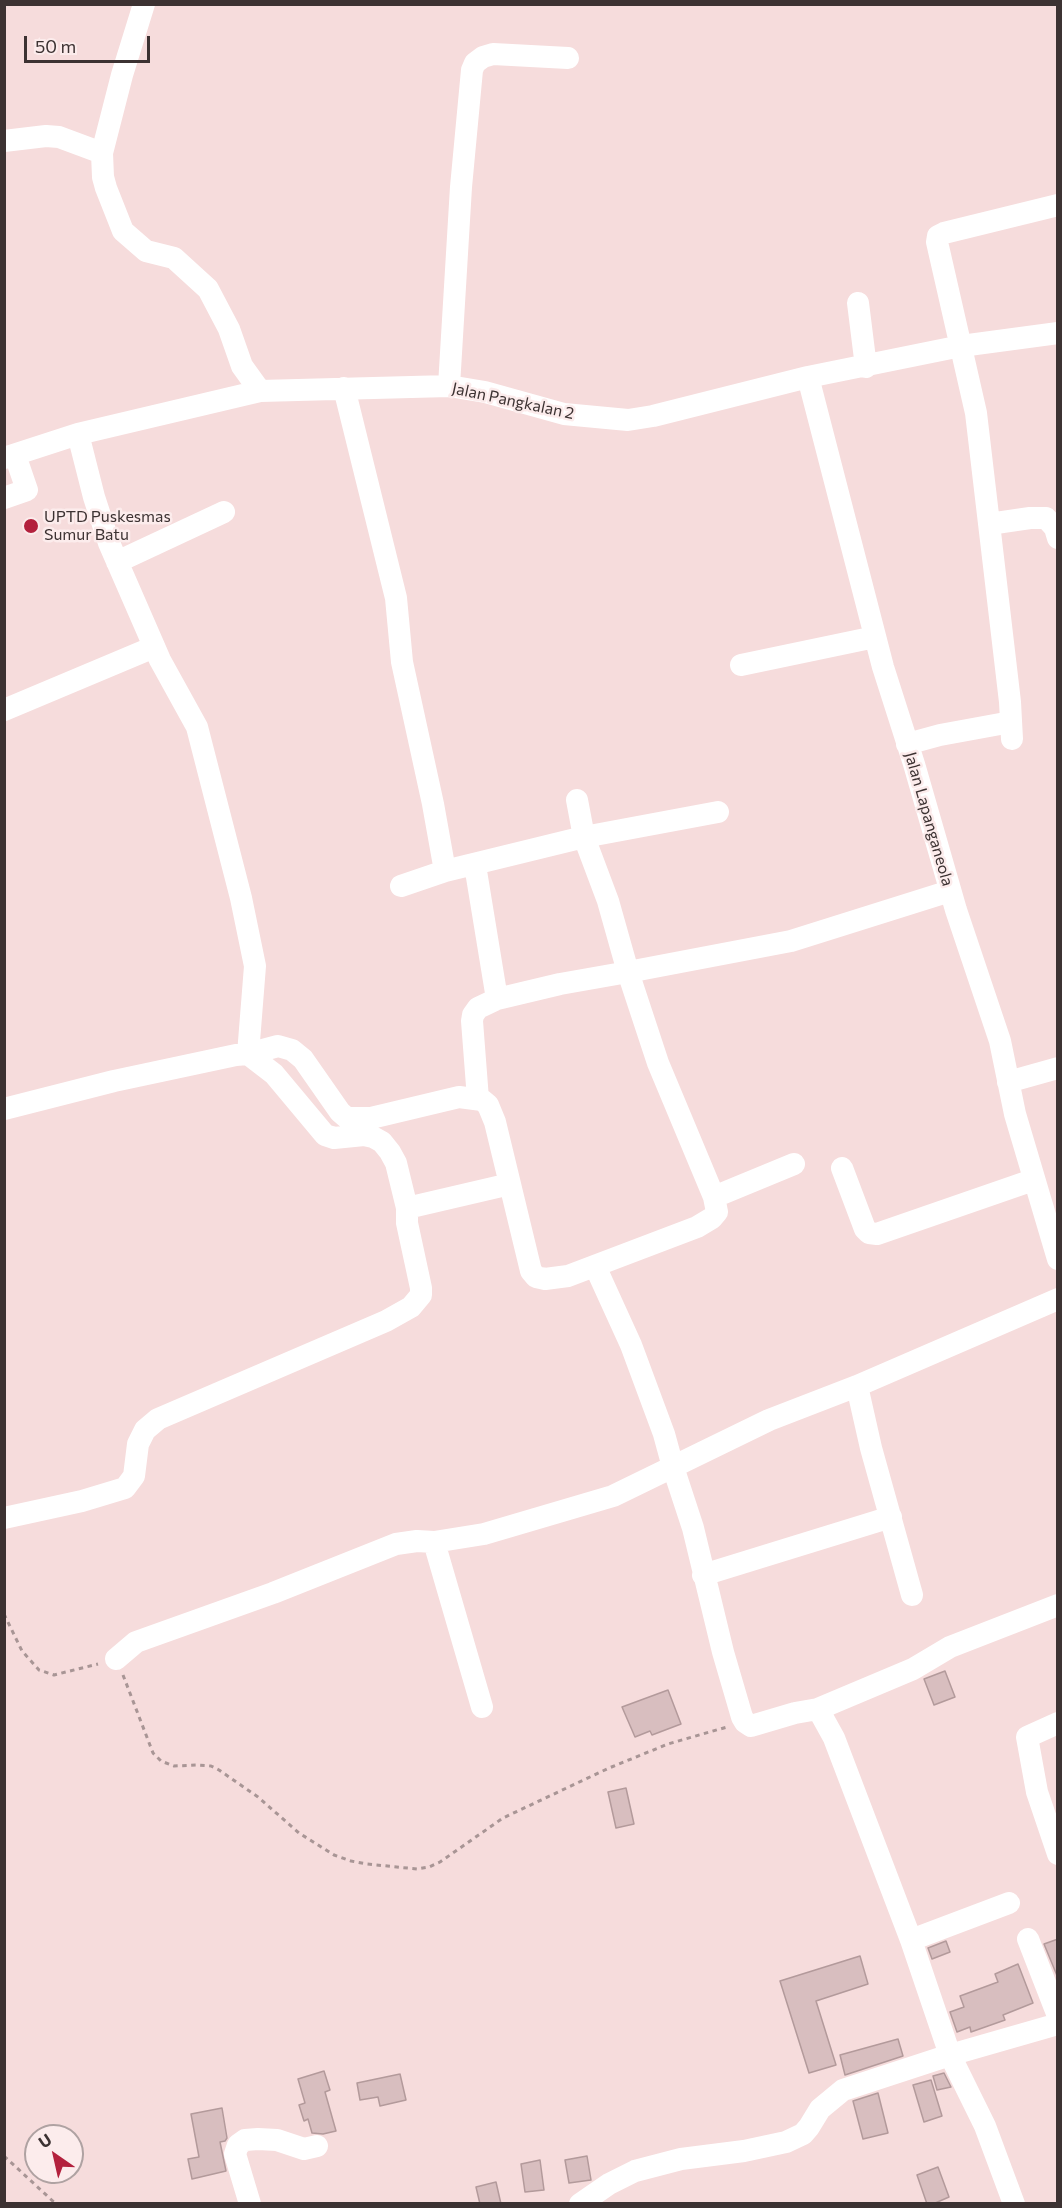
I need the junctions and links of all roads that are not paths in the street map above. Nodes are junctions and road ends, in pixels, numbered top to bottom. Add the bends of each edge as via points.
1 (144, 4) edge
2 (568, 58) dead end
3 (4, 141) edge
4 (102, 153) junction
5 (1058, 205) edge
6 (858, 303) dead end
7 (1058, 333) edge
8 (962, 346) junction
9 (866, 367) junction
10 (808, 377) junction
11 (449, 386) junction
12 (344, 388) junction
13 (260, 391) junction
14 (78, 434) junction
15 (10, 457) edge
16 (4, 498) edge
17 (224, 512) dead end
18 (989, 524) junction
19 (1058, 538) edge
20 (117, 562) junction
21 (875, 637) junction
22 (154, 647) junction
23 (741, 665) dead end
24 (4, 710) edge
25 (907, 744) junction
26 (577, 800) dead end
27 (718, 812) dead end
28 (584, 837) junction
29 (475, 865) junction
30 (445, 871) junction
31 (401, 886) dead end
32 (950, 891) junction
33 (628, 972) junction
34 (497, 999) junction
35 (248, 1054) junction
36 (1058, 1068) edge
37 (1008, 1082) junction
38 (478, 1100) junction
39 (4, 1109) edge
40 (794, 1164) dead end
41 (842, 1168) dead end
42 (1033, 1180) junction
43 (510, 1184) junction
44 (714, 1197) junction
45 (406, 1208) junction
46 (1058, 1259) edge
47 (595, 1266) junction
48 (1058, 1299) edge
49 (857, 1386) junction
50 (673, 1467) junction
51 (891, 1517) junction
52 (4, 1518) edge
53 (434, 1542) junction
54 (704, 1575) junction
55 (912, 1595) dead end
56 (1058, 1605) edge
57 (116, 1659) road end
58 (482, 1707) dead end
59 (818, 1709) junction
60 (1058, 1723) edge
61 (1058, 1854) edge
62 (1009, 1903) dead end
63 (1028, 1939) dead end
64 (911, 1940) junction
65 (1058, 2016) edge
66 (1058, 2024) edge
67 (950, 2055) junction
68 (317, 2145) dead end
69 (250, 2204) edge
70 (579, 2204) edge
71 (1014, 2204) edge

1 - 4 street
2 - 11 street via 493,54 475,63 472,70
3 - 4 street via 59,137
4 - 13 street via 103,177 123,231 146,251 174,258 202,282 229,329 242,366
5 - 8 street via 938,236
6 - 9 street
7 - 8 street, Jalan Pangkalan 2
8 - 9 street, Jalan Pangkalan 2
8 - 18 street via 976,413
9 - 10 street, Jalan Pangkalan 2
10 - 11 street, Jalan Pangkalan 2 via 628,420 564,414
10 - 21 street, Jalan Lapanganeola
11 - 12 street, Jalan Pangkalan 2
12 - 13 street, Jalan Pangkalan 2
12 - 30 street via 396,598 402,662
13 - 14 street, Jalan Pangkalan 2
14 - 15 street, Jalan Pangkalan 2
14 - 20 street via 94,497
15 - 16 street via 27,490
17 - 20 street
18 - 19 street via 1046,518
18 - 25 street via 1012,730 940,735
20 - 22 street
21 - 23 street
21 - 25 street, Jalan Lapanganeola
22 - 24 street
22 - 35 street via 197,727 241,898 255,966
25 - 32 street, Jalan Lapanganeola
26 - 28 street
27 - 28 street
28 - 29 street
28 - 33 street
29 - 30 street
29 - 34 street
30 - 31 street
32 - 33 street via 790,941
32 - 37 street, Jalan Lapanganeola via 1000,1041
33 - 34 street
33 - 44 street via 658,1063
34 - 38 street via 478,1008 473,1015
35 - 38 street via 278,1046 292,1050 347,1118 371,1118 459,1097
35 - 39 street
35 - 45 street via 274,1074 325,1135 364,1135 382,1142 396,1163
36 - 37 street
37 - 42 street, Jalan Lapanganeola
38 - 43 street via 492,1112
40 - 44 street
41 - 42 street via 866,1229 877,1234
42 - 46 street, Jalan Lapanganeola
43 - 45 street
43 - 47 street via 531,1271 536,1277 568,1276
44 - 47 street via 717,1212 697,1227
45 - 52 street via 421,1287 421,1295 411,1307 158,1419 145,1430 138,1444 134,1476 125,1488
47 - 50 street via 648,1386
48 - 49 street
49 - 50 street via 769,1420
49 - 51 street
50 - 53 street via 613,1496 484,1534
50 - 54 street
51 - 54 street
51 - 55 street
53 - 57 street via 396,1544 136,1642
53 - 58 street
54 - 59 street via 745,1722 751,1725
56 - 59 street via 950,1647 913,1669
59 - 64 street via 834,1738
60 - 61 street via 1027,1737 1036,1786
62 - 64 street
63 - 65 street
64 - 67 street
66 - 67 street
67 - 70 street via 843,2090 820,2109 803,2134 786,2142 681,2159 635,2171
67 - 71 street via 985,2126
68 - 69 street via 304,2148 258,2139 238,2145 235,2154

